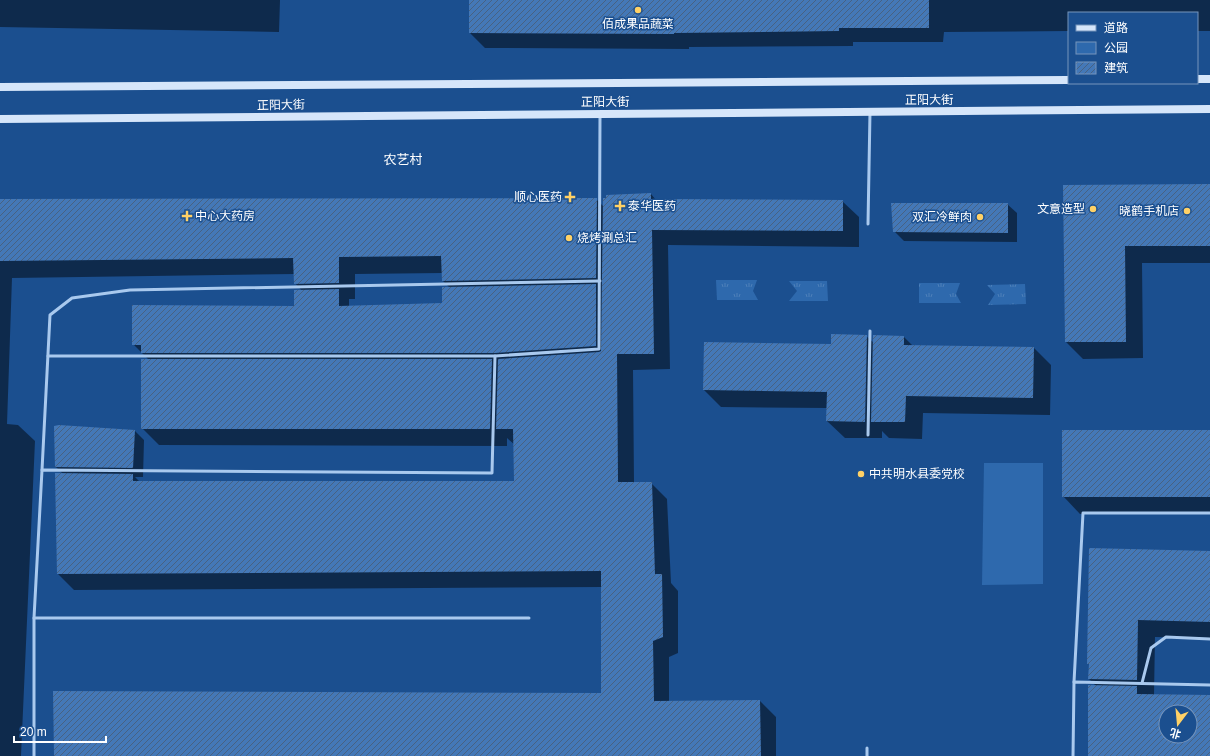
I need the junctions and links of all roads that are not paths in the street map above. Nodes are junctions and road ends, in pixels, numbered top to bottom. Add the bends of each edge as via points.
1 (1198, 79) edge
2 (1210, 79) edge
3 (1068, 80) edge
4 (0, 87) edge
5 (1210, 109) edge
6 (870, 112) junction
7 (600, 114) junction
8 (0, 120) edge
9 (868, 224) dead end
10 (600, 281) junction
11 (870, 331) dead end
12 (48, 356) junction
13 (495, 356) junction
14 (868, 435) dead end
15 (42, 470) junction
16 (1210, 513) edge
17 (34, 618) junction
18 (529, 618) dead end
19 (1210, 638) edge
20 (1074, 682) junction
21 (1142, 683) junction
22 (1210, 685) edge
23 (867, 748) dead end
24 (34, 756) edge
25 (867, 756) edge
26 (1073, 756) edge

1 - 2 main road
3 - 4 main road, 正阳大街
5 - 6 main road, 正阳大街
6 - 7 main road, 正阳大街
6 - 9 lane
7 - 8 main road, 正阳大街
7 - 10 lane
10 - 12 lane via 130,290 72,298 50,315
10 - 13 lane via 600,349
11 - 14 lane
12 - 13 lane
12 - 15 lane
13 - 15 lane via 492,473
15 - 17 lane
16 - 20 lane via 1083,514
17 - 18 lane
17 - 24 lane
19 - 21 lane via 1166,637 1151,648
20 - 21 lane
20 - 26 lane
21 - 22 lane
23 - 25 lane

